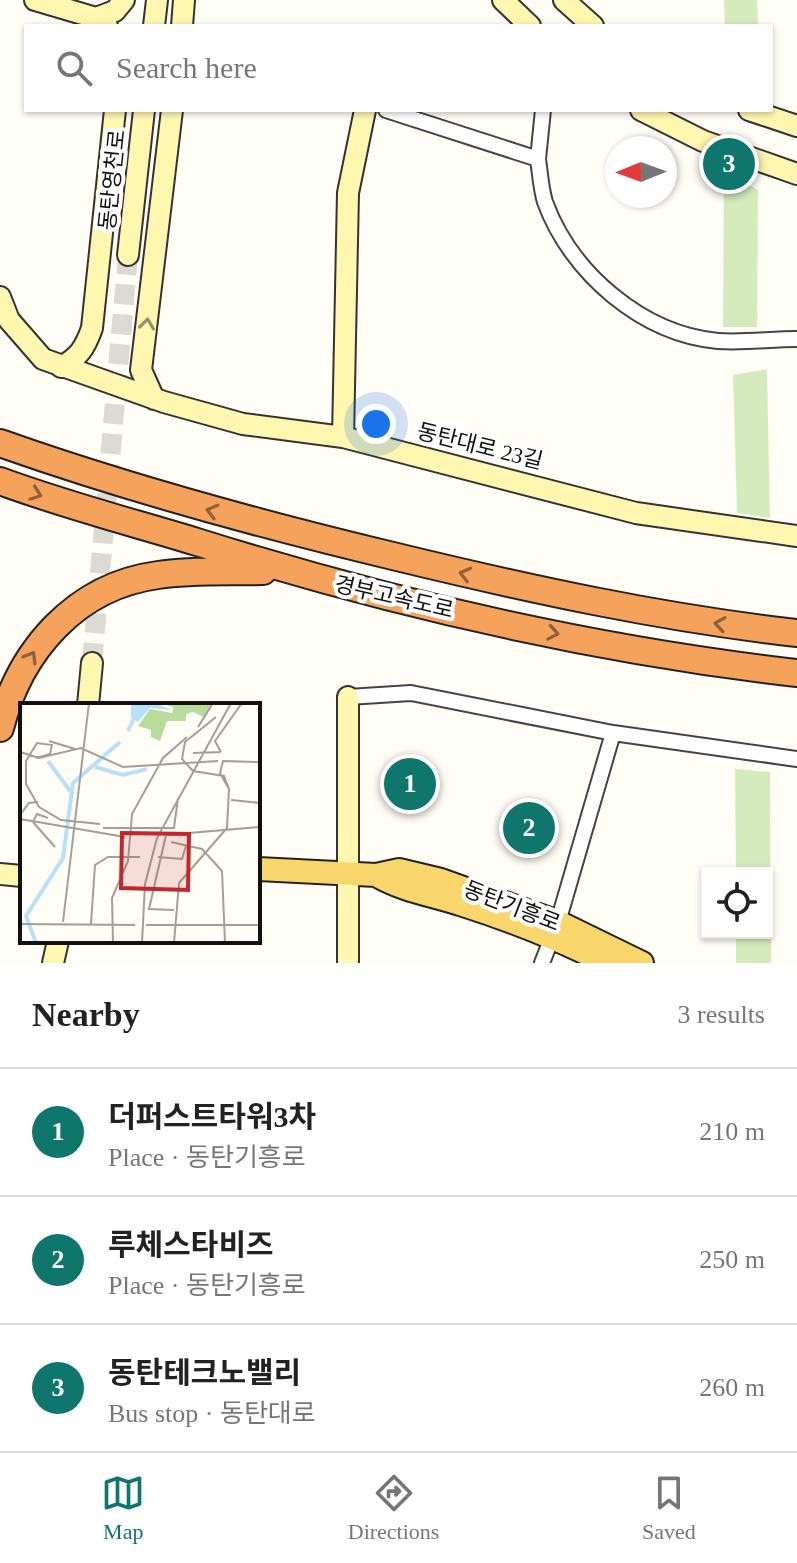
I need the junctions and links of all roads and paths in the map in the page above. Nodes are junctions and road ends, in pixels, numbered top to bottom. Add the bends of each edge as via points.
1 (35, 0) edge
2 (125, 0) edge
3 (157, 0) edge
4 (184, 0) edge
5 (503, 0) edge
6 (564, 0) edge
7 (102, 22) edge
8 (124, 24) edge
9 (154, 24) edge
10 (182, 24) edge
11 (528, 24) edge
12 (591, 24) edge
13 (115, 112) edge
14 (144, 112) edge
15 (172, 112) edge
16 (365, 112) edge
17 (392, 112) edge
18 (543, 112) edge
19 (645, 112) edge
20 (755, 112) edge
21 (797, 126) edge
22 (538, 159) junction
23 (797, 174) edge
24 (128, 255) tunnel mouth
25 (0, 297) edge
26 (797, 339) edge
27 (61, 367) junction
28 (154, 399) junction
29 (343, 437) junction
30 (0, 443) edge
31 (0, 481) edge
32 (797, 536) edge
33 (284, 570) junction
34 (797, 633) edge
35 (92, 663) tunnel mouth
36 (797, 673) edge
37 (348, 697) joint
38 (88, 703) edge
39 (0, 728) edge
40 (613, 733) junction
41 (797, 759) edge
42 (260, 869) edge
43 (347, 873) junction
44 (0, 874) edge
45 (20, 876) edge
46 (555, 929) junction
47 (58, 943) edge
48 (65, 943) edge
49 (53, 963) edge
50 (66, 963) edge
51 (348, 963) edge
52 (542, 963) edge
53 (606, 963) edge
54 (642, 963) edge

1 - 7 street
2 - 7 street
2 - 8 street
3 - 9 street
4 - 10 street
5 - 11 street
6 - 12 street
13 - 27 street via 92,328 86,347
14 - 24 street, 동탄영천로
28 -> 15 street via 141,370
16 - 29 street via 348,193
17 - 22 street
18 - 22 street
19 - 23 street via 703,141
20 - 21 street
22 - 26 street via 545,201 563,236 614,298 645,319 717,341
25 - 27 street, 동탄대로 23길 via 25,341 43,359
27 - 28 street, 동탄대로 23길
28 - 29 street, 동탄대로 23길 via 243,424
29 - 32 street, 동탄대로 23길 via 636,513
34 -> 30 highway, 경부고속도로 via 524,588 182,502
31 -> 33 highway, 경부고속도로
33 -> 36 highway, 경부고속도로 via 526,628
39 -> 33 highway via 13,690 39,644 100,592 160,574
35 - 38 street
37 - 40 street via 411,693
37 - 43 street
40 - 41 street
40 - 46 street
42 - 43 main road, 동탄기흥로
43 - 46 main road, 동탄기흥로 via 376,875 398,888
43 - 51 street
44 - 45 street
46 - 52 street
46 - 53 main road, 동탄기흥로
46 - 54 main road, 동탄기흥로
47 - 49 street
48 - 50 street

